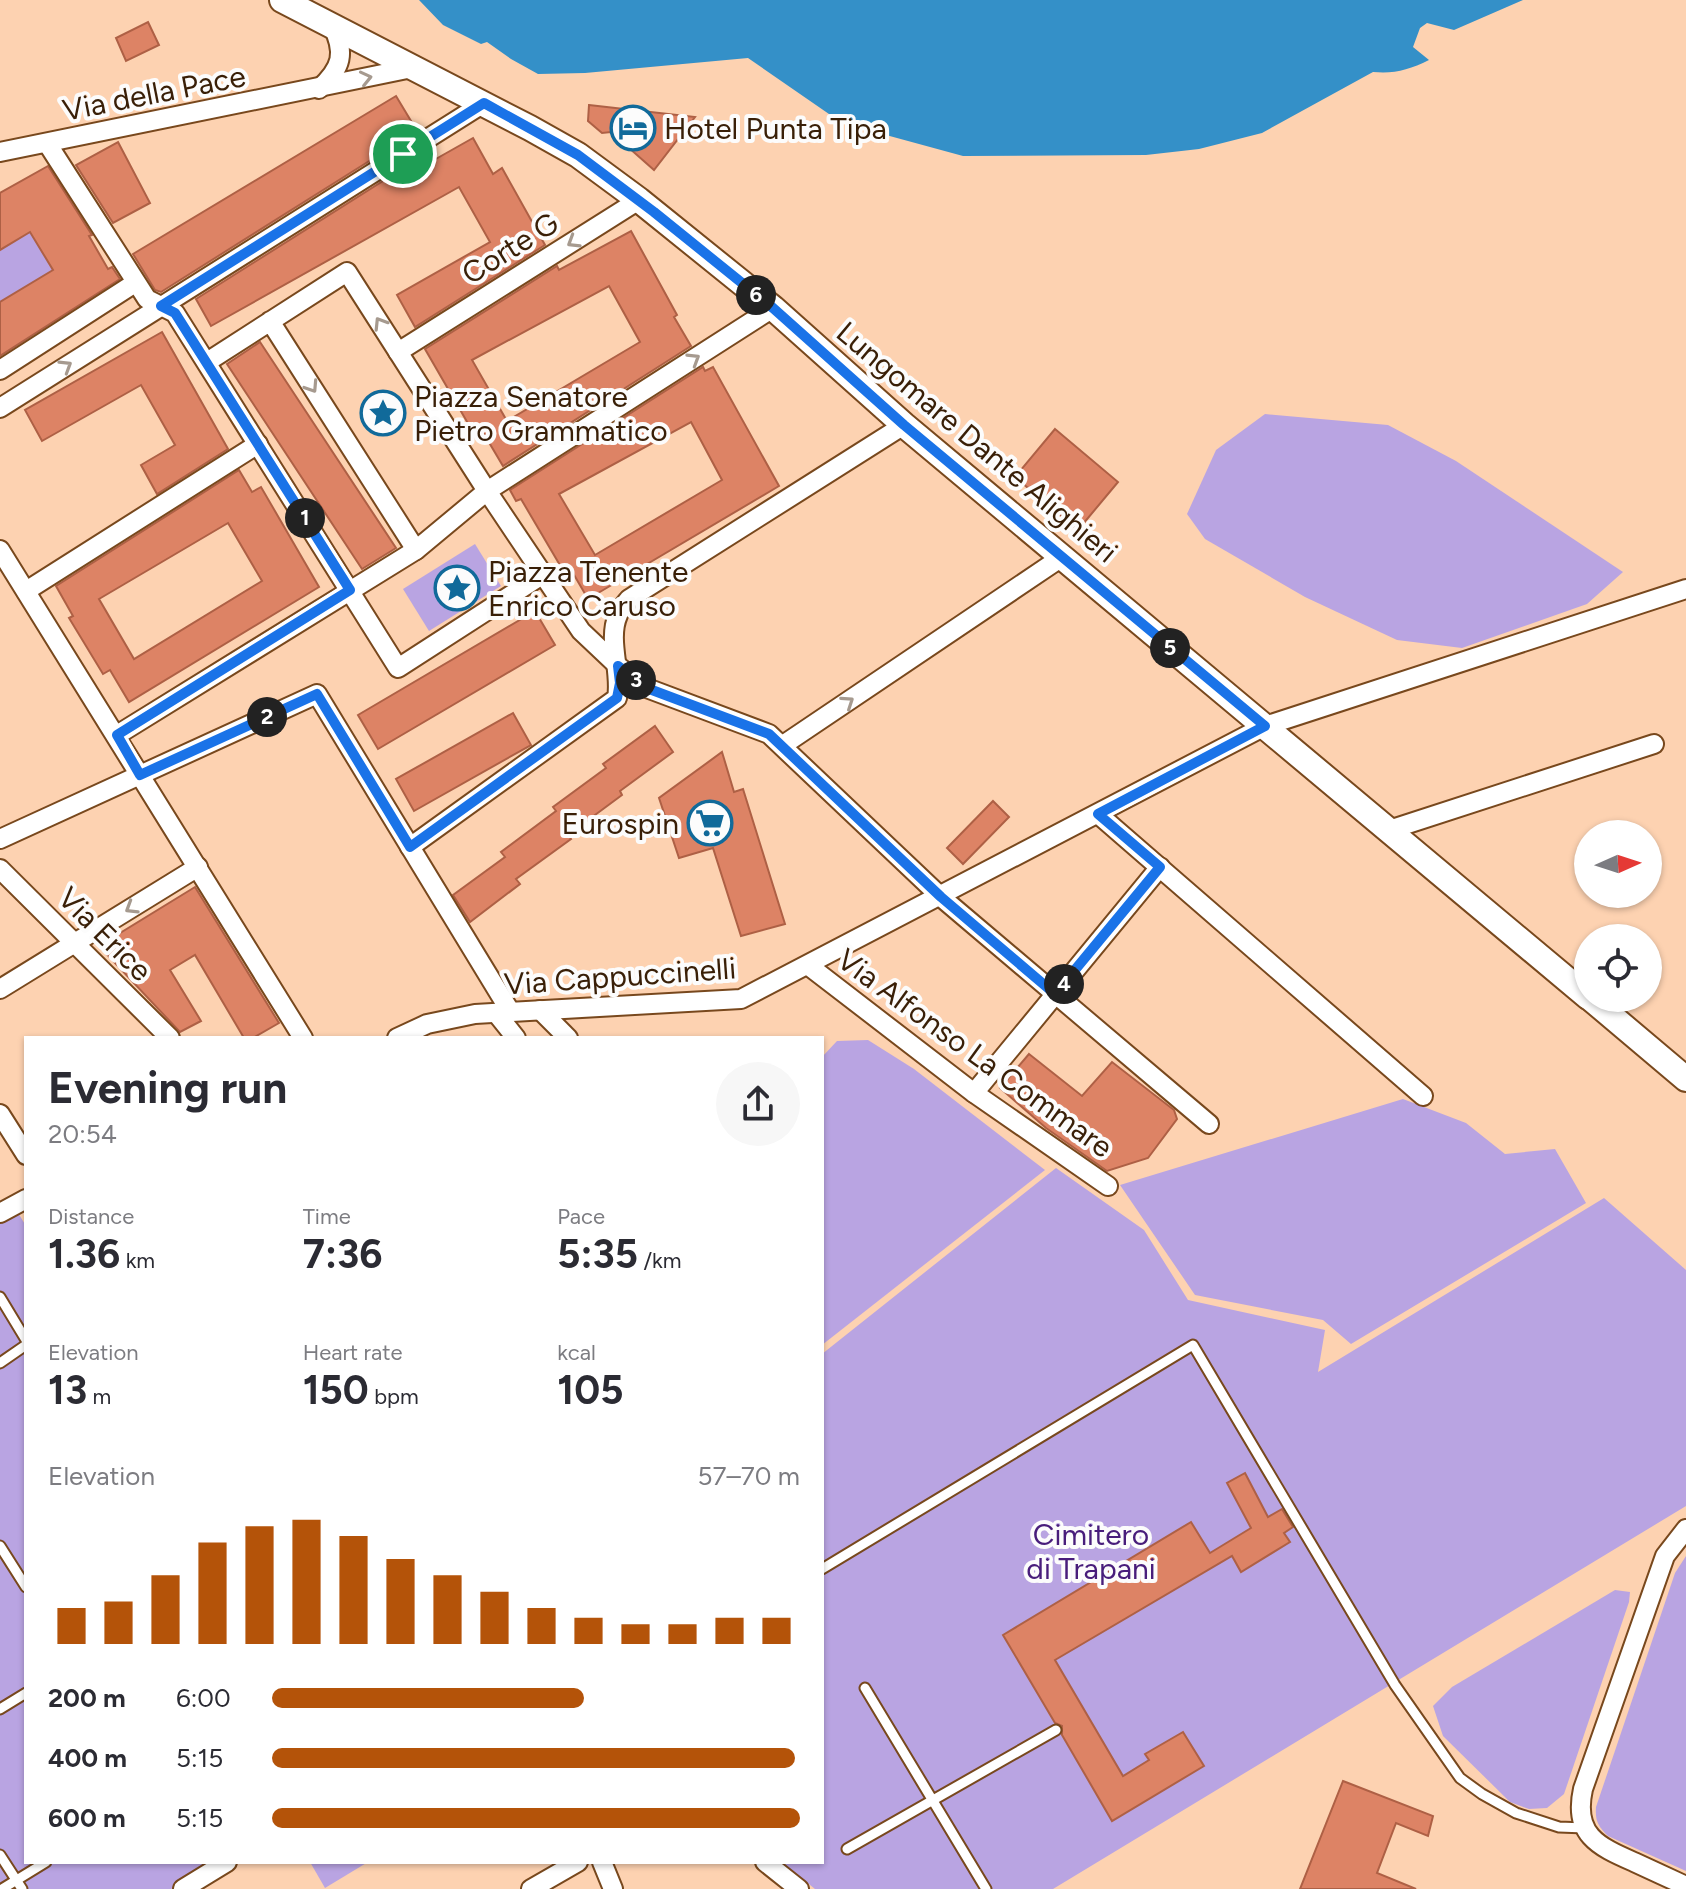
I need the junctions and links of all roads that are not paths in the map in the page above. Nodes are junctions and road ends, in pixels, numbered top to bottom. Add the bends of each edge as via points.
1 (282, 0) edge
2 (332, 25) junction
3 (412, 68) junction
4 (319, 89) junction
5 (484, 103) junction
6 (47, 143) junction
7 (0, 152) edge
8 (639, 200) junction
9 (135, 283) junction
10 (161, 306) junction
11 (773, 308) junction
12 (270, 321) junction
13 (405, 347) junction
14 (207, 362) junction
15 (0, 370) edge
16 (0, 408) edge
17 (904, 425) junction
18 (258, 444) junction
19 (487, 491) junction
20 (0, 550) edge
21 (416, 550) junction
22 (1062, 557) junction
23 (542, 575) junction
24 (1686, 589) edge
25 (350, 590) junction
26 (26, 591) junction
27 (618, 666) junction
28 (1265, 726) junction
29 (117, 735) junction
30 (1654, 744) dead end
31 (783, 745) junction
32 (140, 775) junction
33 (1098, 814) junction
34 (1389, 830) junction
35 (0, 839) edge
36 (410, 847) junction
37 (198, 867) junction
38 (1160, 867) junction
39 (0, 869) edge
40 (941, 897) junction
41 (75, 943) junction
42 (809, 966) junction
43 (1574, 984) edge
44 (0, 989) edge
45 (1055, 994) junction
46 (540, 1010) junction
47 (503, 1012) junction
48 (1607, 1012) edge
49 (168, 1036) edge
50 (302, 1036) edge
51 (401, 1036) edge
52 (515, 1036) edge
53 (566, 1036) edge
54 (1686, 1079) edge
55 (974, 1093) junction
56 (1423, 1096) dead end
57 (0, 1114) edge
58 (1209, 1124) dead end
59 (24, 1152) edge
60 (1108, 1186) dead end
61 (23, 1206) edge
62 (0, 1213) edge
63 (0, 1297) edge
64 (24, 1339) edge
65 (24, 1344) edge
66 (0, 1363) edge
67 (1686, 1529) edge
68 (0, 1546) edge
69 (824, 1568) edge
70 (24, 1584) edge
71 (865, 1688) dead end
72 (24, 1694) edge
73 (0, 1709) edge
74 (1056, 1730) dead end
75 (933, 1800) junction
76 (1585, 1828) junction
77 (847, 1849) dead end
78 (0, 1855) edge
79 (44, 1864) edge
80 (224, 1864) edge
81 (575, 1864) edge
82 (603, 1864) edge
83 (768, 1864) edge
84 (19, 1885) edge
85 (1686, 1886) edge
86 (2, 1889) edge
87 (183, 1889) edge
88 (531, 1889) edge
89 (613, 1889) edge
90 (799, 1889) edge
91 (986, 1889) edge

1 - 2 main road, Lungomare Dante Alighieri
2 - 3 main road, Lungomare Dante Alighieri
2 - 4 street via 340,41 340,60
4 -> 3 street, Via della Pace
3 - 5 main road, Lungomare Dante Alighieri
4 - 6 street, Via della Pace
5 - 8 main road, Lungomare Dante Alighieri via 578,155
5 - 10 street
6 - 7 street, Via della Pace
6 - 9 street
8 - 11 main road, Lungomare Dante Alighieri
8 -> 13 street, Corte G
9 - 10 street via 147,299
9 - 15 street
10 - 14 street via 175,313
16 -> 10 street
11 - 17 main road, Lungomare Dante Alighieri
19 -> 11 street
13 -> 12 street via 347,272
12 - 14 street
12 -> 21 street
13 - 19 street
14 - 18 street
17 - 22 main road, Lungomare Dante Alighieri
17 - 27 street via 629,599 614,635
18 - 25 street
18 - 26 street
19 - 21 street
19 - 23 street
20 - 26 street
21 - 25 street
22 - 28 main road, Lungomare Dante Alighieri
31 -> 22 street
23 - 25 street via 398,668
23 - 27 street via 581,631
24 - 28 street, Via Cappuccinelli
25 - 29 street
26 - 29 street
27 - 31 street via 644,687 769,734
27 - 36 street via 617,698
28 - 33 street, Via Cappuccinelli
28 - 34 main road, Lungomare Dante Alighieri
29 - 32 street
30 - 34 street
31 - 40 street
32 - 35 street
32 - 36 street via 317,694
32 - 37 street
33 - 38 street
33 - 40 street, Via Cappuccinelli
34 - 43 main road, Lungomare Dante Alighieri
36 - 47 street
37 -> 41 street
37 - 50 street
38 - 45 street
38 - 56 street
39 - 41 street, Via Erice
40 - 42 street, Via Cappuccinelli
40 - 45 street
41 - 44 street
41 - 49 street, Via Erice
42 - 46 street, Via Cappuccinelli via 741,999
42 - 55 street, Via Alfonso La Commare
45 - 55 street
45 - 58 street
46 - 47 street, Via Cappuccinelli
46 - 53 street
47 - 51 street, Via Cappuccinelli via 427,1024
47 - 52 street
48 - 54 main road, Lungomare Dante Alighieri
55 - 60 street, Via Alfonso La Commare
57 - 59 street
61 - 62 street
63 - 64 lane
65 - 66 lane
67 - 76 street via 1665,1556 1583,1789 1579,1806
68 - 70 lane
69 - 76 lane via 1193,1345 1395,1685 1460,1778 1516,1813 1559,1827
71 - 75 lane
72 - 73 lane
74 - 75 lane
75 - 77 lane
75 - 91 lane
76 - 85 street via 1603,1849
78 - 84 lane
79 - 84 lane
80 - 87 street
81 - 88 street
82 - 89 street
83 - 90 street
84 - 86 lane

